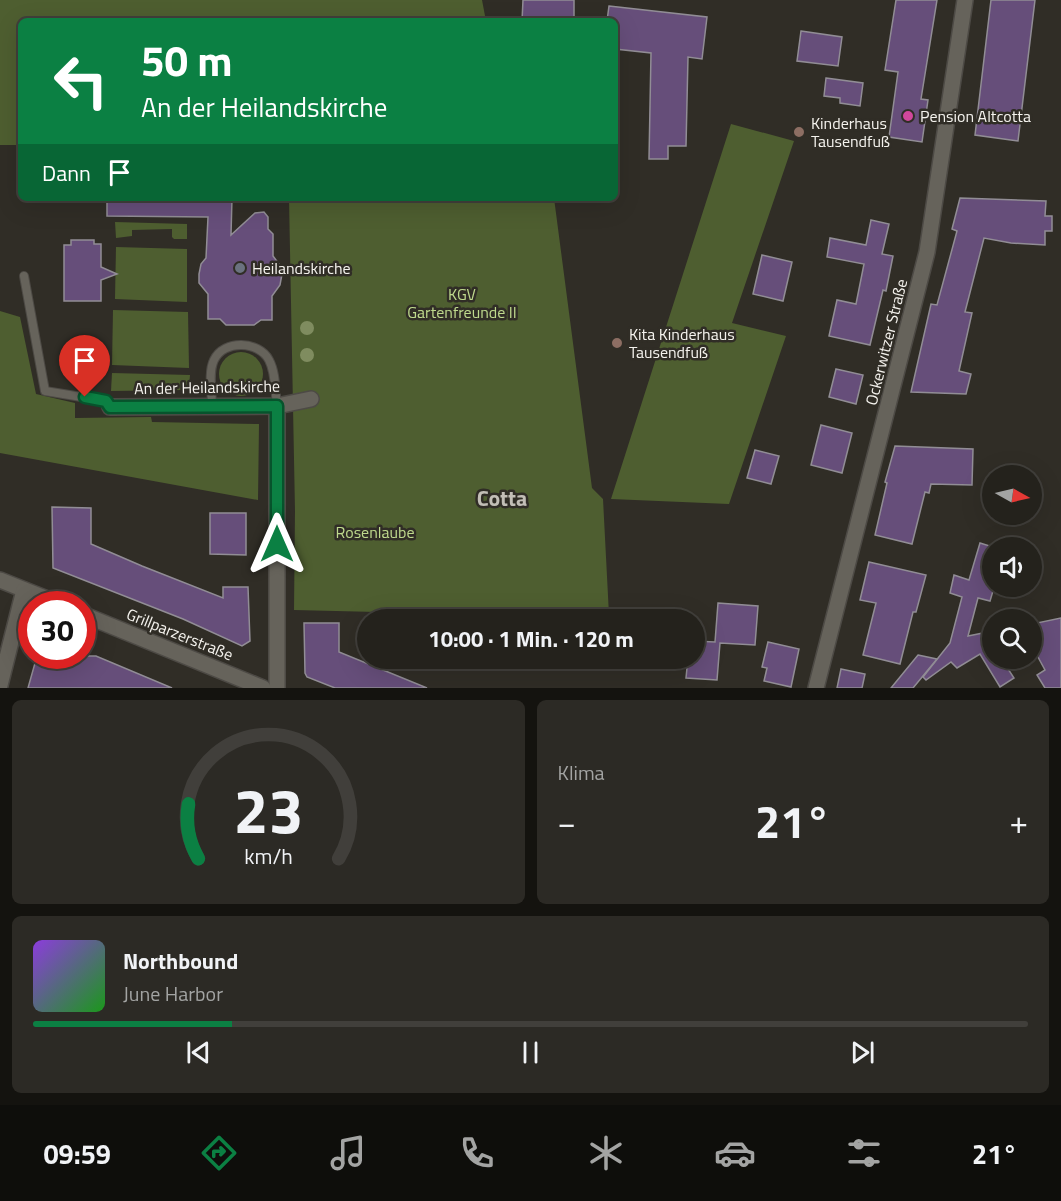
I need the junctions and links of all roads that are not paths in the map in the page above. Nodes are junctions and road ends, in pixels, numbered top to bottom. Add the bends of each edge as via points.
1 (965, 0) edge
2 (24, 276) dead end
3 (311, 399) dead end
4 (212, 406) junction
5 (277, 406) junction
6 (110, 407) joint
7 (0, 580) edge
8 (24, 590) joint
9 (96, 620) edge
10 (0, 685) edge
11 (263, 688) edge
12 (277, 688) edge
13 (816, 688) edge

1 - 13 street, Ockerwitzer Straße via 927,252
2 - 6 lane, An der Heilandskirche via 45,390 106,401
3 - 5 street, An der Heilandskirche
4 - 5 street, An der Heilandskirche
4 - 5 lane via 213,361 219,352 241,345 253,346 271,362
4 - 6 street, An der Heilandskirche
5 - 12 street
7 - 8 street
8 - 10 street
9 - 11 street, Grillparzerstraße

